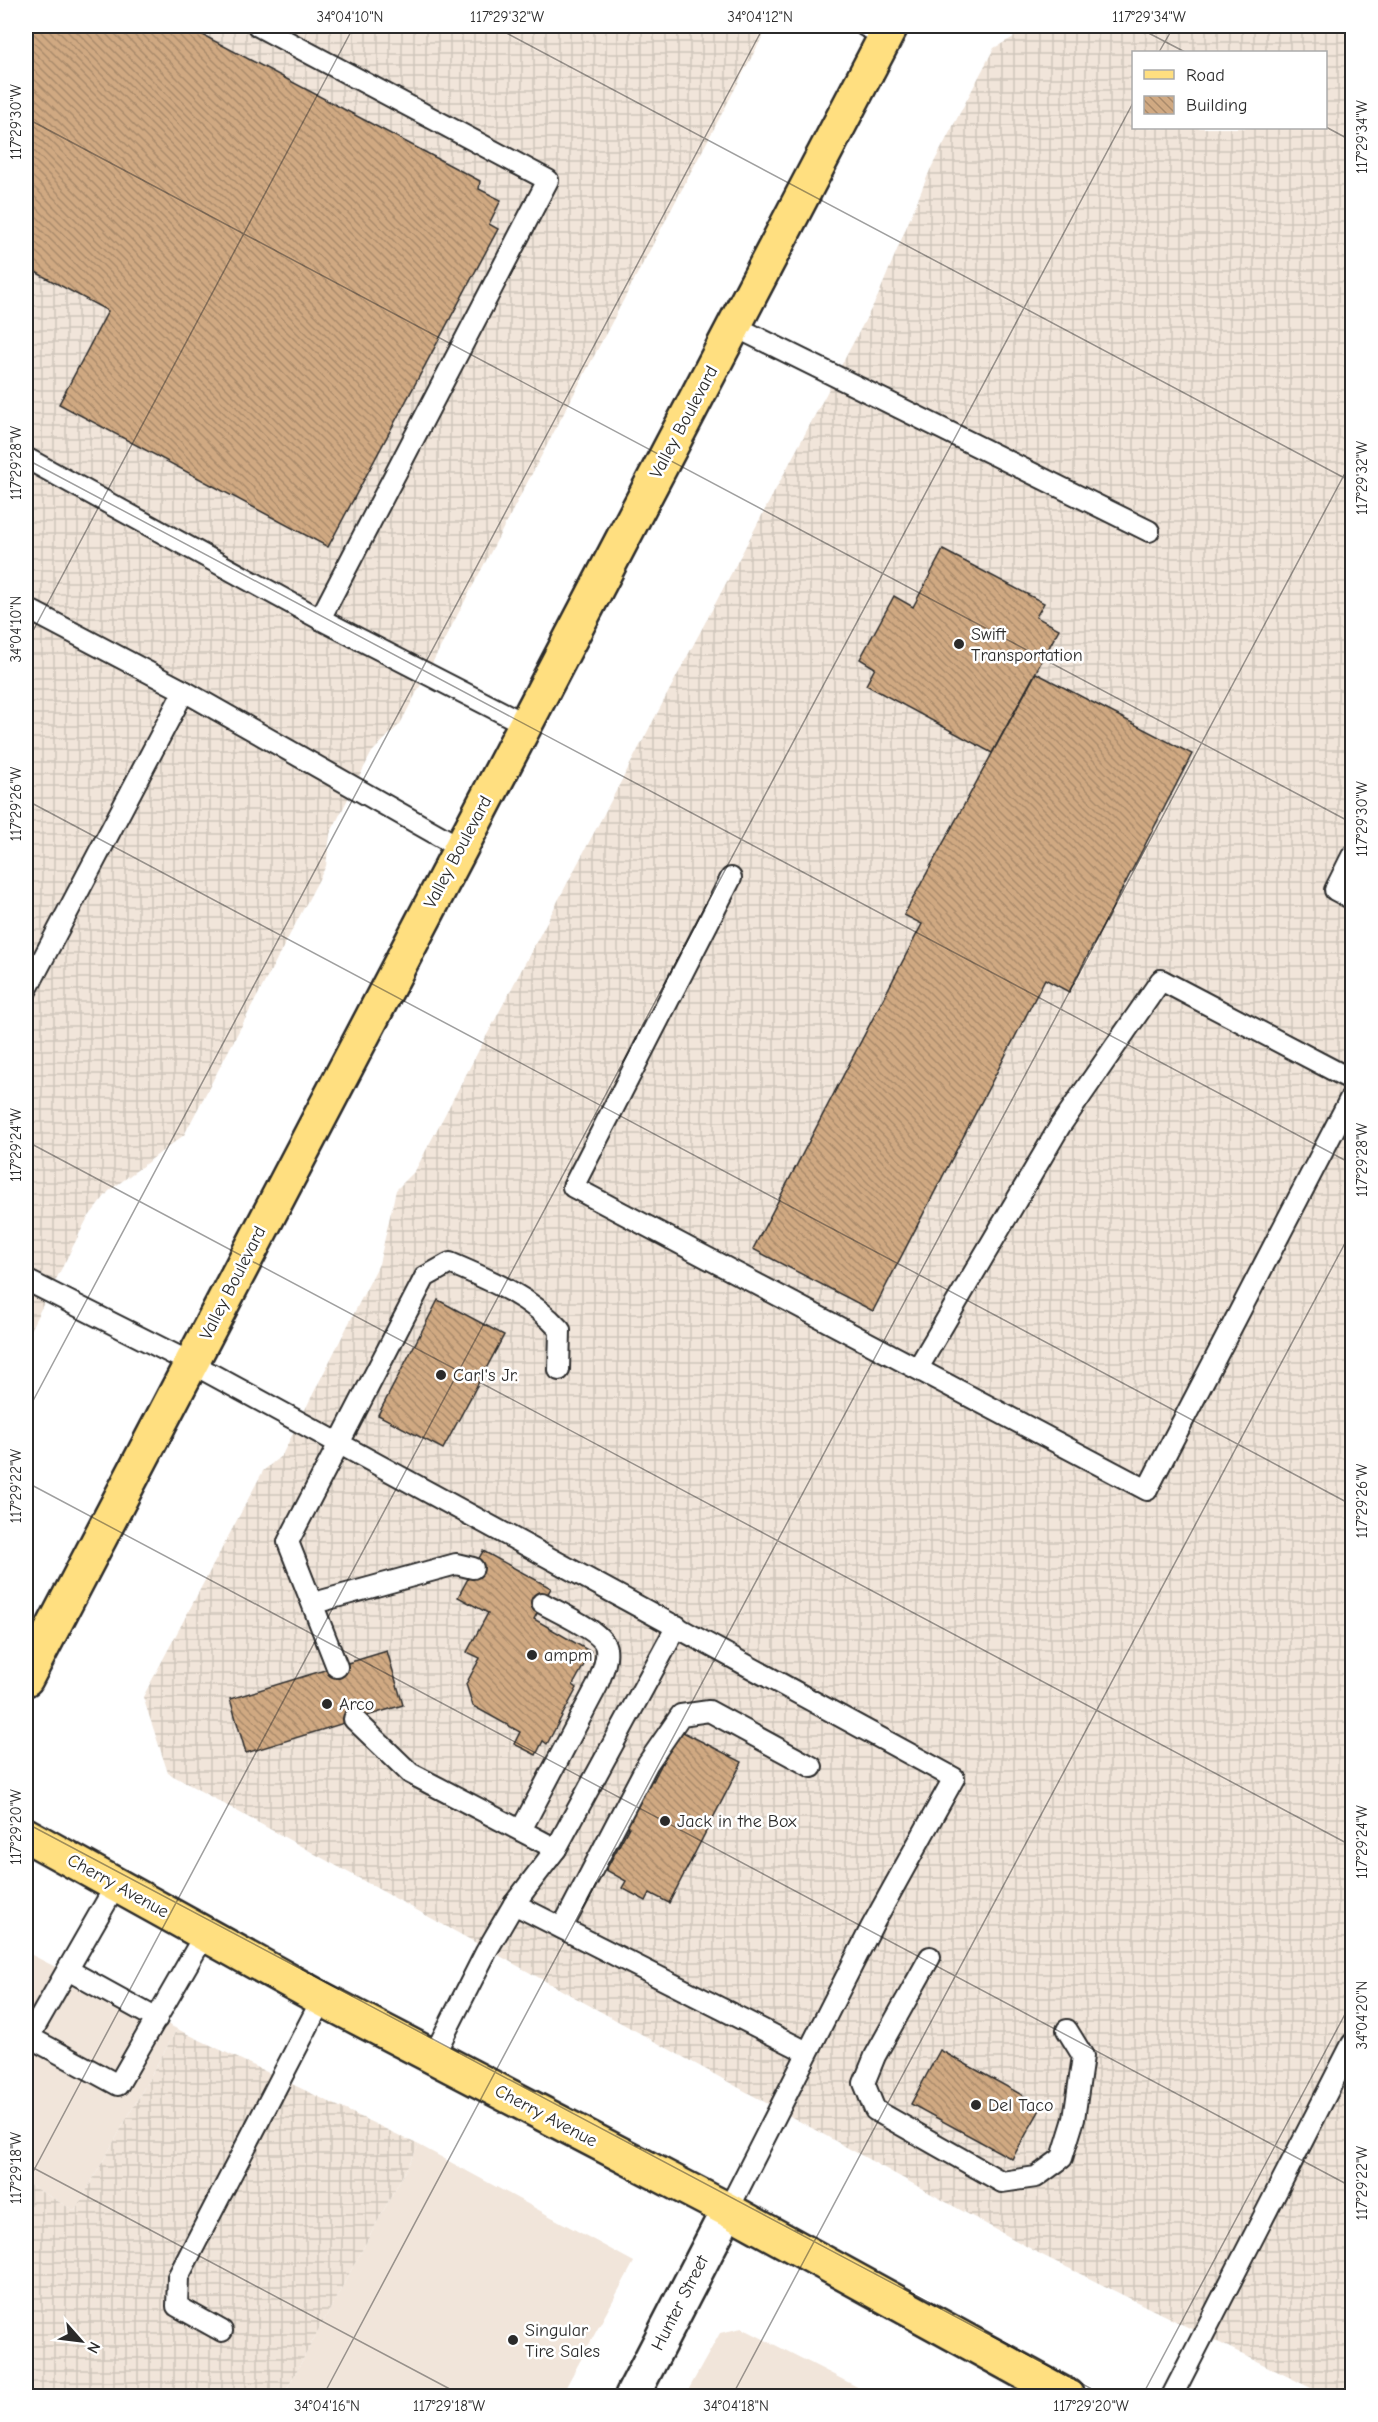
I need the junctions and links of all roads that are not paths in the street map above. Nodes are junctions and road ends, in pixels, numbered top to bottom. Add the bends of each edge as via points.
1 (258, 26) edge
2 (881, 29) edge
3 (734, 327) junction
4 (26, 458) edge
5 (1149, 531) dead end
6 (26, 608) edge
7 (320, 619) junction
8 (184, 691) junction
9 (525, 724) junction
10 (461, 848) junction
11 (1353, 856) edge
12 (731, 878) dead end
13 (1353, 899) edge
14 (26, 990) edge
15 (1353, 1080) edge
16 (1353, 1095) edge
17 (26, 1280) edge
18 (191, 1363) junction
19 (918, 1368) junction
20 (559, 1370) dead end
21 (339, 1443) junction
22 (473, 1568) dead end
23 (314, 1603) junction
24 (542, 1603) dead end
25 (676, 1626) junction
26 (337, 1667) dead end
27 (26, 1679) edge
28 (354, 1719) dead end
29 (812, 1767) dead end
30 (521, 1830) junction
31 (26, 1835) edge
32 (556, 1849) junction
33 (116, 1885) junction
34 (514, 1904) junction
35 (562, 1928) junction
36 (205, 1934) junction
37 (930, 1957) dead end
38 (68, 1970) junction
39 (322, 1999) junction
40 (157, 2019) junction
41 (1068, 2031) dead end
42 (27, 2038) edge
43 (1353, 2044) edge
44 (807, 2052) junction
45 (433, 2057) junction
46 (728, 2211) junction
47 (222, 2331) dead end
48 (632, 2397) edge
49 (1067, 2397) edge
50 (1172, 2397) edge

1 - 7 lane via 548,180
2 - 3 main road, Valley Boulevard
3 - 5 lane
3 - 9 main road, Valley Boulevard
4 - 7 lane
6 - 8 lane
7 - 9 lane
8 - 10 lane
8 - 14 lane
9 - 10 main road, Valley Boulevard
10 - 18 main road, Valley Boulevard
11 - 13 lane via 1335,890
12 - 19 lane via 573,1187
15 - 19 lane via 1161,980 1060,1126
16 - 19 lane via 1147,1490
17 - 18 lane
18 - 21 lane
18 - 27 main road, Valley Boulevard
20 - 21 lane via 560,1330 542,1310 484,1277 450,1263 425,1277
21 - 23 lane via 288,1542
21 - 25 lane
22 - 23 lane via 456,1564
23 - 26 lane
24 - 30 lane via 598,1634 607,1647 597,1686
25 - 32 lane
25 - 44 lane via 954,1778
28 - 30 lane via 410,1773
29 - 35 lane via 709,1711 681,1715 648,1763
30 - 32 lane
31 - 33 main road, Cherry Avenue
32 - 34 lane
33 - 36 main road, Cherry Avenue
33 - 38 lane
34 - 35 lane
34 - 45 lane
35 - 44 lane
36 - 39 main road, Cherry Avenue
36 - 40 lane
37 - 41 lane via 864,2083 875,2110 1002,2182 1036,2177 1062,2158 1074,2119 1083,2056
38 - 40 lane
38 - 42 lane
39 - 45 main road, Cherry Avenue
39 - 47 lane via 178,2277 177,2306
40 - 42 lane via 118,2085
43 - 50 lane
44 - 46 lane
45 - 46 main road, Cherry Avenue
46 - 48 street, Hunter Street
46 - 49 main road, Cherry Avenue

